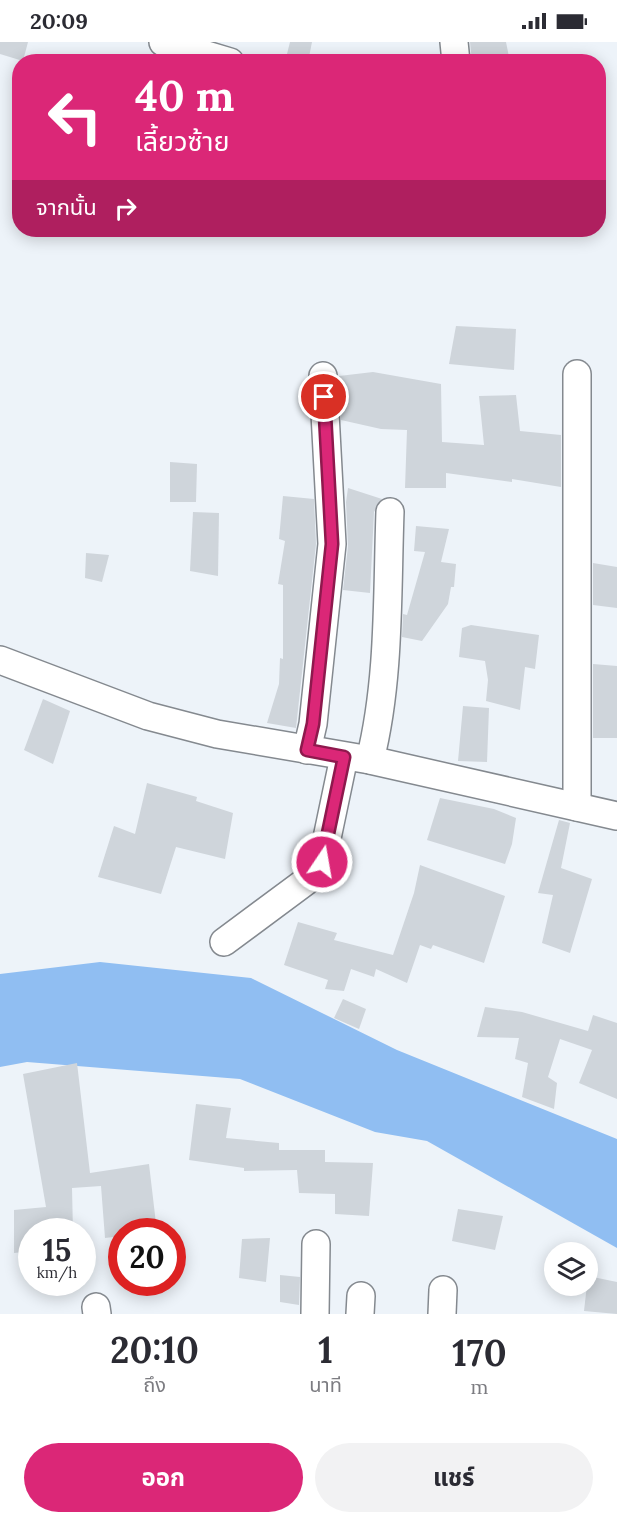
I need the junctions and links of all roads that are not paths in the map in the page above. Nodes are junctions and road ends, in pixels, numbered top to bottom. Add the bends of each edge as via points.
1 (163, 42) edge
2 (203, 54) edge
3 (577, 374) dead end
4 (323, 376) dead end
5 (390, 512) dead end
6 (0, 660) edge
7 (307, 750) junction
8 (344, 757) junction
9 (370, 760) junction
10 (577, 807) junction
11 (617, 816) edge
12 (224, 942) dead end
13 (316, 1244) dead end
14 (315, 1314) edge

1 - 2 street
3 - 10 street
4 - 7 street via 332,544
5 - 9 street via 386,627 377,732
6 - 7 street via 148,716 217,734
7 - 8 street
8 - 9 street
8 - 12 street via 322,862 313,876
9 - 10 street
10 - 11 street
13 - 14 street

